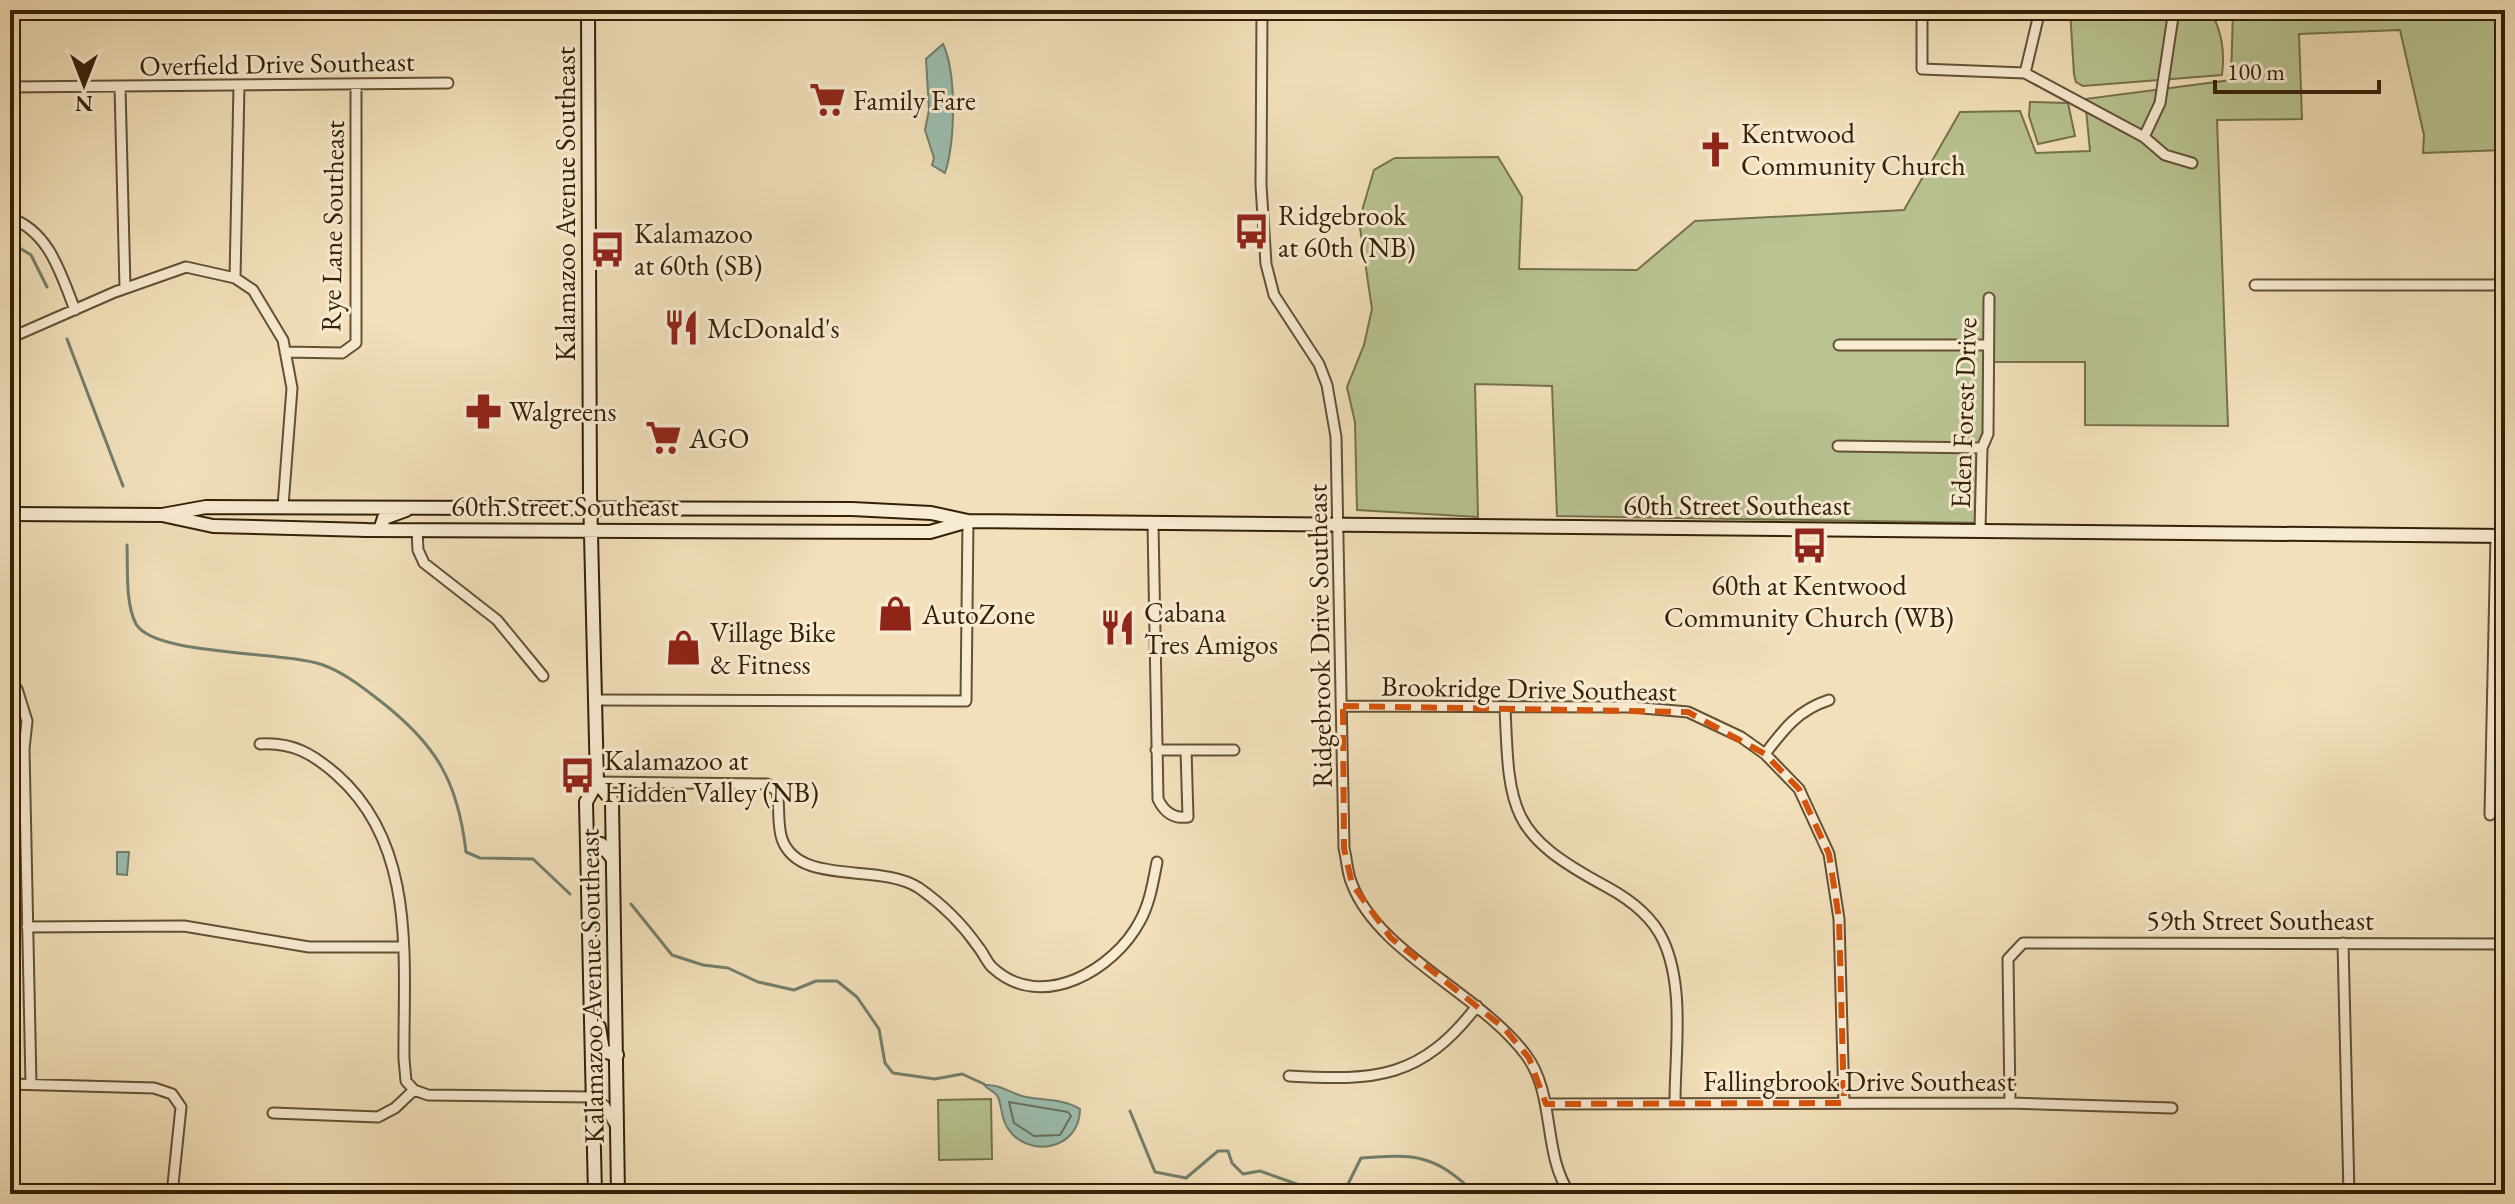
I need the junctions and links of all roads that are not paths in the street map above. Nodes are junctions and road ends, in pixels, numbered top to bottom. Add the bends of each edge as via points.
1 (57, 10) edge
2 (588, 10) edge
3 (1262, 10) edge
4 (1922, 10) edge
5 (2040, 10) edge
6 (2174, 10) edge
7 (10, 11) edge
8 (2025, 73) junction
9 (448, 83) dead end
10 (356, 85) junction
11 (239, 86) junction
12 (10, 87) edge
13 (120, 87) junction
14 (2144, 137) junction
15 (2192, 163) dead end
16 (10, 218) edge
17 (235, 278) junction
18 (2255, 285) dead end
19 (2505, 285) edge
20 (125, 288) junction
21 (1989, 298) dead end
22 (75, 310) junction
23 (10, 338) edge
24 (1839, 345) dead end
25 (1988, 345) junction
26 (285, 352) junction
27 (1838, 446) dead end
28 (1982, 448) junction
29 (420, 505) junction
30 (283, 506) junction
31 (590, 506) junction
32 (795, 508) junction
33 (10, 514) edge
34 (162, 515) junction
35 (968, 521) junction
36 (1153, 524) junction
37 (1339, 526) junction
38 (380, 530) junction
39 (417, 530) junction
40 (1980, 530) junction
41 (591, 531) junction
42 (774, 531) junction
43 (2500, 536) edge
44 (543, 676) dead end
45 (10, 685) edge
46 (595, 700) junction
47 (1829, 700) dead end
48 (1343, 706) junction
49 (1505, 707) junction
50 (260, 744) dead end
51 (1156, 750) junction
52 (1186, 750) junction
53 (1234, 750) dead end
54 (1765, 754) junction
55 (597, 782) junction
56 (2490, 815) dead end
57 (587, 843) junction
58 (613, 859) junction
59 (1157, 862) dead end
60 (27, 927) junction
61 (2343, 943) junction
62 (2504, 944) edge
63 (403, 947) junction
64 (590, 965) junction
65 (2505, 989) edge
66 (1477, 1006) junction
67 (617, 1055) junction
68 (1289, 1076) dead end
69 (10, 1084) edge
70 (31, 1084) junction
71 (414, 1090) junction
72 (592, 1097) junction
73 (1675, 1102) junction
74 (1844, 1103) junction
75 (2010, 1103) junction
76 (1546, 1104) junction
77 (2172, 1108) dead end
78 (273, 1113) dead end
79 (617, 1130) junction
80 (172, 1194) edge
81 (595, 1194) edge
82 (618, 1194) edge
83 (1570, 1194) edge
84 (2349, 1194) edge

1 - 7 street
2 - 31 main road, Kalamazoo Avenue Southeast
3 - 37 street, Ridgebrook Drive Southeast via 1262,235 1274,295 1327,385 1336,437
4 - 8 street via 1922,69
5 - 8 street
6 - 14 street via 2160,103
8 - 14 street
9 - 10 street, Overfield Drive Southeast
10 - 11 street, Overfield Drive Southeast
10 - 26 street, Rye Lane Southeast via 356,343 342,353
11 - 13 street, Overfield Drive Southeast
11 - 17 street
12 - 13 street, Overfield Drive Southeast
13 - 20 street
14 - 15 street via 2165,155
16 - 22 street via 24,222 42,239
17 - 20 street via 186,267
17 - 26 street via 253,290
18 - 19 street
20 - 22 street
21 - 25 street, Eden Forest Drive
22 - 23 street
24 - 25 street
25 - 28 street, Eden Forest Drive via 1988,434
26 - 30 street via 292,388
27 - 28 street
28 - 40 street, Eden Forest Drive
29 - 30 main road, 60th Street Southeast
29 - 31 main road, 60th Street Southeast
29 - 38 main road via 384,518
30 - 34 main road, 60th Street Southeast via 206,507
31 - 32 main road, 60th Street Southeast
31 - 41 main road, Kalamazoo Avenue Southeast
32 - 35 main road, 60th Street Southeast via 931,513
32 - 42 main road via 788,524
33 - 34 main road, 60th Street Southeast
34 - 38 main road, 60th Street Southeast via 213,526
35 - 36 main road, 60th Street Southeast
35 - 42 main road, 60th Street Southeast via 930,532
35 - 46 street via 966,701
36 - 37 main road, 60th Street Southeast
36 - 51 street
37 - 40 main road, 60th Street Southeast
37 - 48 street, Ridgebrook Drive Southeast
38 - 39 main road, 60th Street Southeast
39 - 41 main road, 60th Street Southeast
39 - 44 street via 424,563 497,620
40 - 43 main road, 60th Street Southeast
41 - 42 main road, 60th Street Southeast
41 - 46 main road, Kalamazoo Avenue Southeast
43 - 56 street
45 - 60 street via 17,689 27,721
46 - 55 main road, Kalamazoo Avenue Southeast
47 - 54 street via 1801,712
48 - 49 street, Brookridge Drive Southeast
48 - 66 street, Ridgebrook Drive Southeast via 1344,848 1352,884 1391,938
49 - 54 street, Brookridge Drive Southeast via 1688,712
49 - 73 street via 1507,768 1524,826 1552,856 1624,896 1663,939 1674,972
50 - 63 street via 284,743 308,752 365,808 387,847 399,884
51 - 52 street
51 - 52 street via 1158,799 1162,808 1181,818 1188,817
52 - 53 street
54 - 74 street, Brookridge Drive Southeast via 1799,789 1829,854 1839,919
55 - 57 main road, Kalamazoo Avenue Southeast via 586,802
55 - 58 main road, Kalamazoo Avenue Southeast via 612,801
55 - 59 street via 767,784 777,791 781,836 805,864 825,871 897,876 944,907 993,968 1040,986 1064,985 1098,970 1140,922
57 - 58 main road via 601,844
57 - 64 main road, Kalamazoo Avenue Southeast
58 - 67 main road, Kalamazoo Avenue Southeast
60 - 63 street via 184,926 309,947
60 - 70 street
61 - 62 street, 59th Street Southeast
61 - 75 street, 59th Street Southeast via 2033,941 2016,949 2008,959
61 - 84 street
62 - 65 street
63 - 71 street via 404,1059 406,1081
64 - 67 main road via 598,983 601,1048
64 - 72 main road, Kalamazoo Avenue Southeast
66 - 68 street via 1431,1055 1395,1073 1343,1079
66 - 76 street, Ridgebrook Drive Southeast via 1529,1058
67 - 79 main road, Kalamazoo Avenue Southeast
69 - 70 street
70 - 80 street via 154,1088 172,1094 181,1107
71 - 72 street via 428,1095
71 - 78 street via 378,1117
72 - 79 street via 605,1106
72 - 81 main road, Kalamazoo Avenue Southeast
73 - 74 street, Fallingbrook Drive Southeast
73 - 76 street, Fallingbrook Drive Southeast
74 - 75 street, Fallingbrook Drive Southeast
75 - 77 street, Fallingbrook Drive Southeast
76 - 83 street, Ridgebrook Drive Southeast via 1562,1182
79 - 82 main road, Kalamazoo Avenue Southeast

